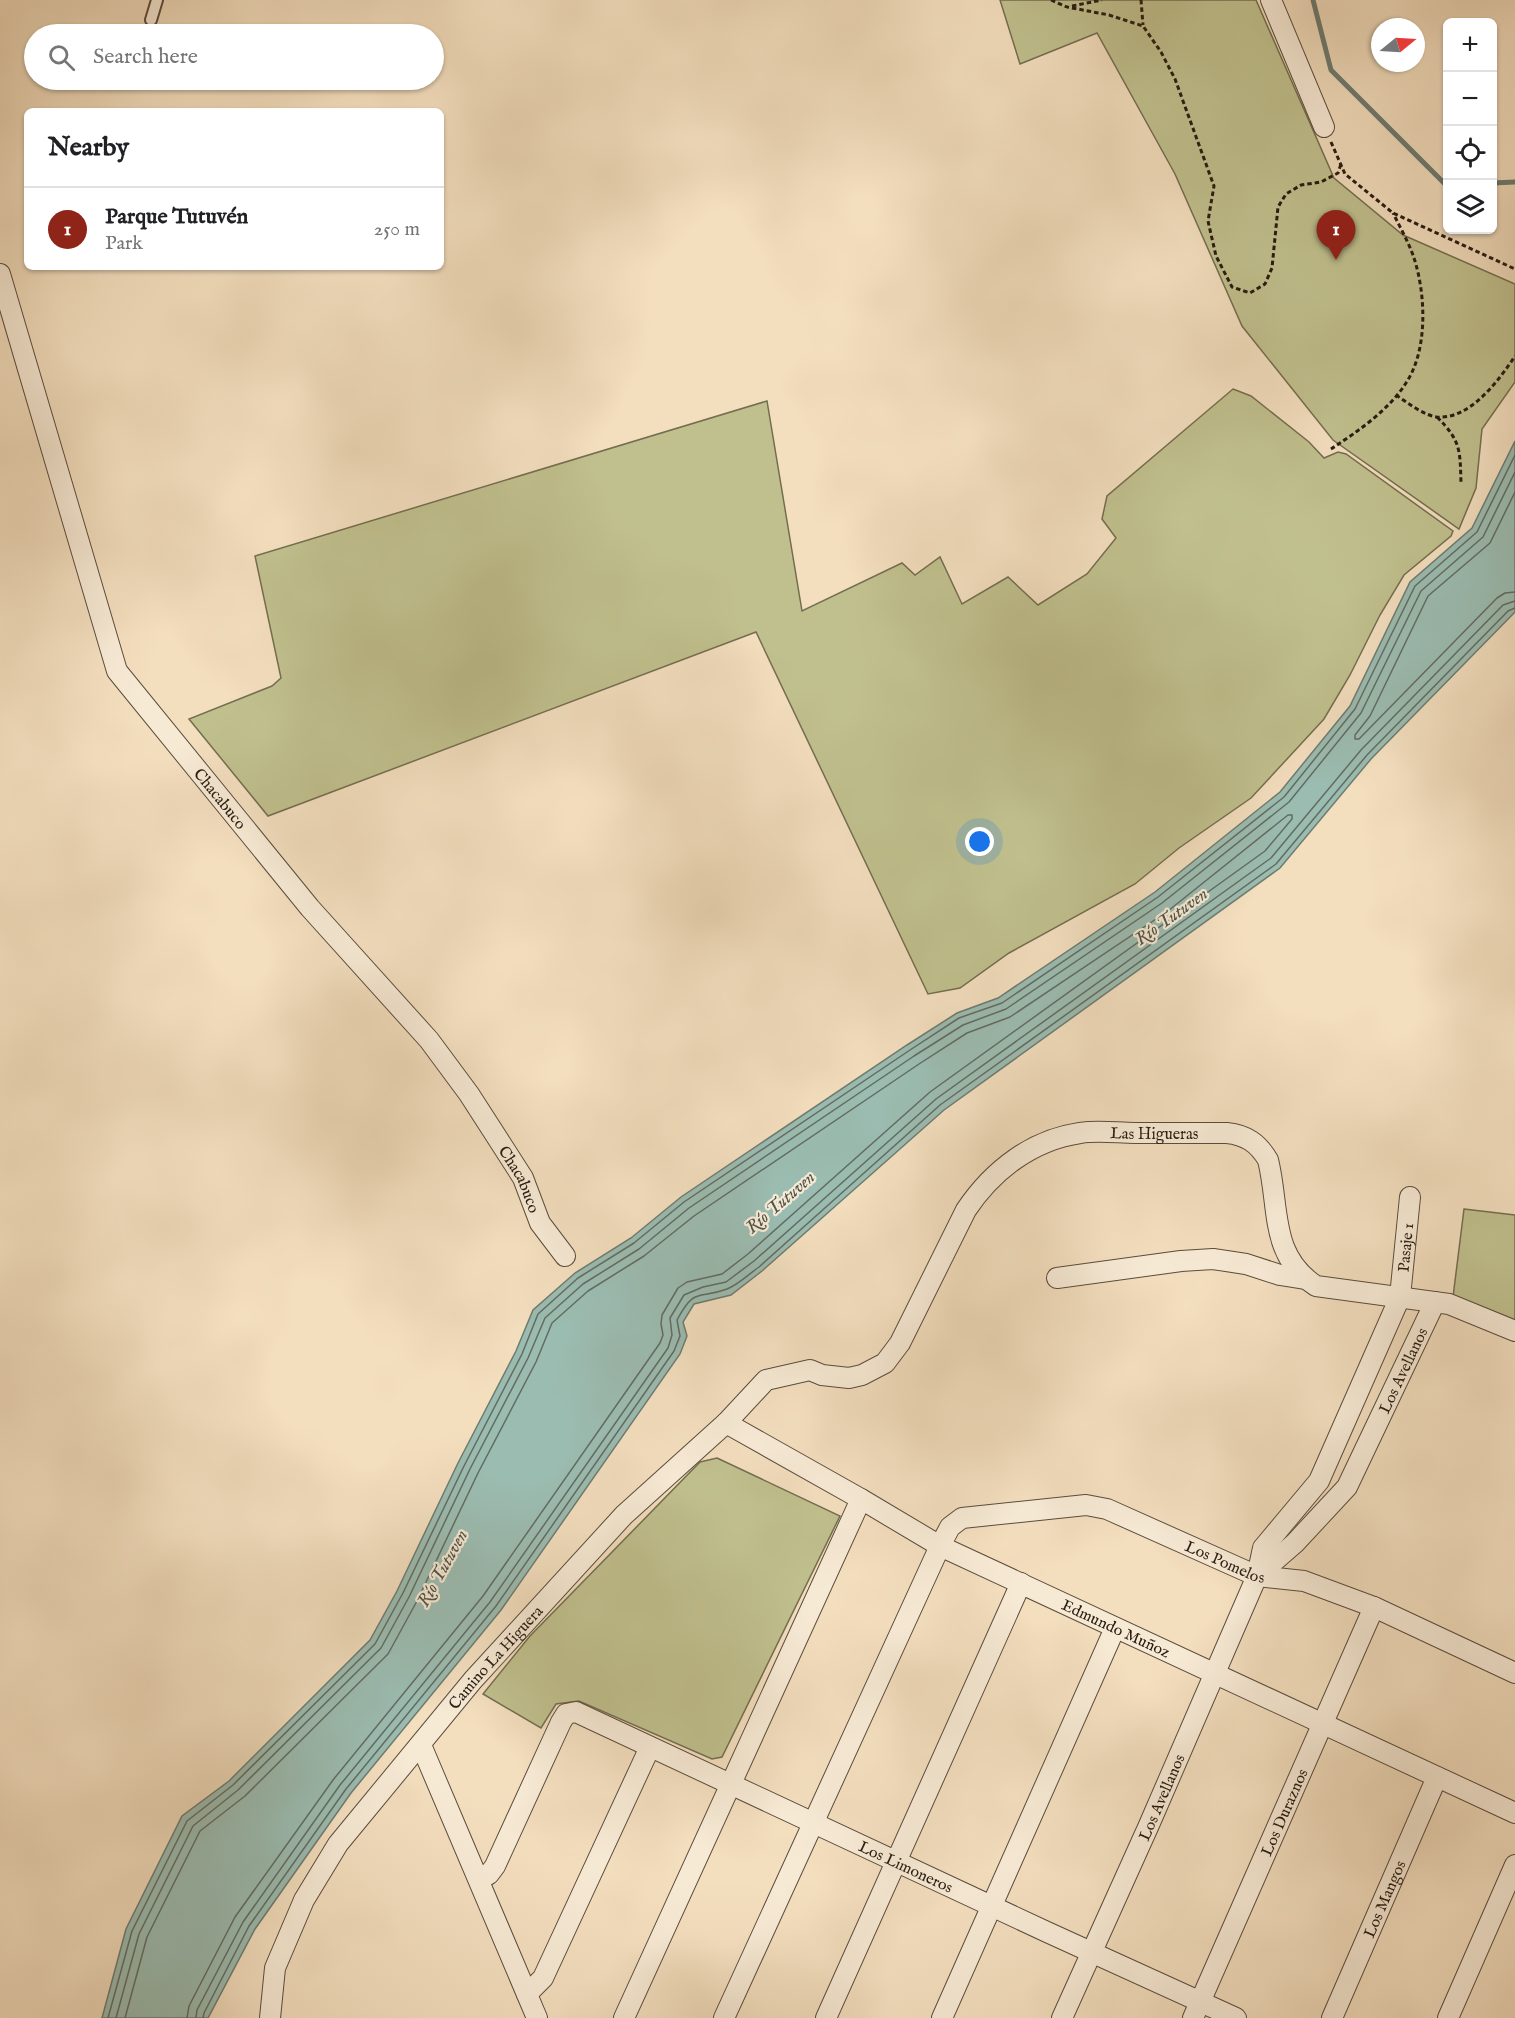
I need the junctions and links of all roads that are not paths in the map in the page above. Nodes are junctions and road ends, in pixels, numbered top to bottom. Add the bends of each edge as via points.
1 (158, 0) edge
2 (1271, 0) edge
3 (151, 20) dead end
4 (1324, 127) road end
5 (0, 274) edge
6 (7, 324) edge
7 (1410, 1197) dead end
8 (565, 1256) dead end
9 (1057, 1278) dead end
10 (1305, 1279) junction
11 (1400, 1297) junction
12 (1435, 1302) junction
13 (1515, 1331) edge
14 (810, 1370) joint
15 (726, 1424) junction
16 (861, 1499) junction
17 (940, 1546) junction
18 (1257, 1576) junction
19 (1021, 1583) junction
20 (1374, 1607) junction
21 (1115, 1628) junction
22 (1515, 1672) edge
23 (1213, 1674) junction
24 (1322, 1725) junction
25 (421, 1745) junction
26 (650, 1747) junction
27 (1437, 1777) junction
28 (731, 1784) junction
29 (1515, 1814) edge
30 (813, 1823) junction
31 (896, 1862) junction
32 (1515, 1865) edge
33 (479, 1880) junction
34 (992, 1906) junction
35 (1092, 1953) junction
36 (527, 1994) junction
37 (1197, 2010) edge
38 (270, 2018) edge
39 (537, 2018) edge
40 (624, 2018) edge
41 (724, 2018) edge
42 (826, 2018) edge
43 (942, 2018) edge
44 (1062, 2018) edge
45 (1236, 2018) edge
46 (1332, 2018) edge
47 (1448, 2018) edge

1 - 3 lane
2 - 4 street
5 - 6 street, Chacabuco
6 - 8 street, Chacabuco via 117,671 310,908 429,1040 498,1138 523,1178 540,1222
7 - 11 street, Pasaje 1
9 - 10 street via 1213,1259
10 - 11 street via 1316,1286
10 - 14 street, Las Higueras via 1290,1262 1282,1244 1268,1160 1247,1137 1227,1133 1083,1132 1049,1141 1017,1157 977,1194 900,1343 885,1363 849,1378
11 - 12 street
11 - 18 street, Los Avellanos via 1319,1480 1263,1548
12 - 13 street via 1467,1309
12 - 18 street, Los Avellanos via 1347,1487 1295,1543
14 - 15 street, Camino La Higuera via 765,1380
15 - 16 street, Edmundo Muñoz
15 - 25 street, Camino La Higuera via 624,1515 473,1680
16 - 17 street, Edmundo Muñoz
16 - 28 street
17 - 18 street, Los Pomelos via 950,1527 962,1518 1086,1505 1107,1509
17 - 19 street, Edmundo Muñoz
17 - 30 street, Los Pomelos
18 - 20 street, Los Pomelos via 1304,1581
18 - 23 street, Los Avellanos
19 - 21 street, Edmundo Muñoz
19 - 31 street
20 - 22 street, Los Pomelos
20 - 24 street, Los Duraznos
21 - 23 street, Edmundo Muñoz
21 - 34 street
23 - 24 street, Edmundo Muñoz
23 - 35 street, Los Avellanos
24 - 27 street, Edmundo Muñoz
24 - 37 street, Los Duraznos
25 - 33 street
25 - 38 street, Camino La Higuera via 338,1844 304,1900 275,1968
26 - 28 street, Los Limoneros
26 - 33 street, Los Limoneros via 576,1712 566,1714 495,1866
26 - 36 street via 543,1978
27 - 29 street, Edmundo Muñoz
27 - 46 street, Los Mangos
28 - 30 street, Los Limoneros
28 - 40 street
30 - 31 street, Los Limoneros
30 - 41 street, Los Pomelos
31 - 34 street, Los Limoneros
31 - 42 street
32 - 47 street
33 - 36 street
34 - 35 street, Los Limoneros
34 - 43 street
35 - 37 street, Los Limoneros
35 - 44 street, Los Avellanos
36 - 39 street
37 - 45 street, Los Limoneros

